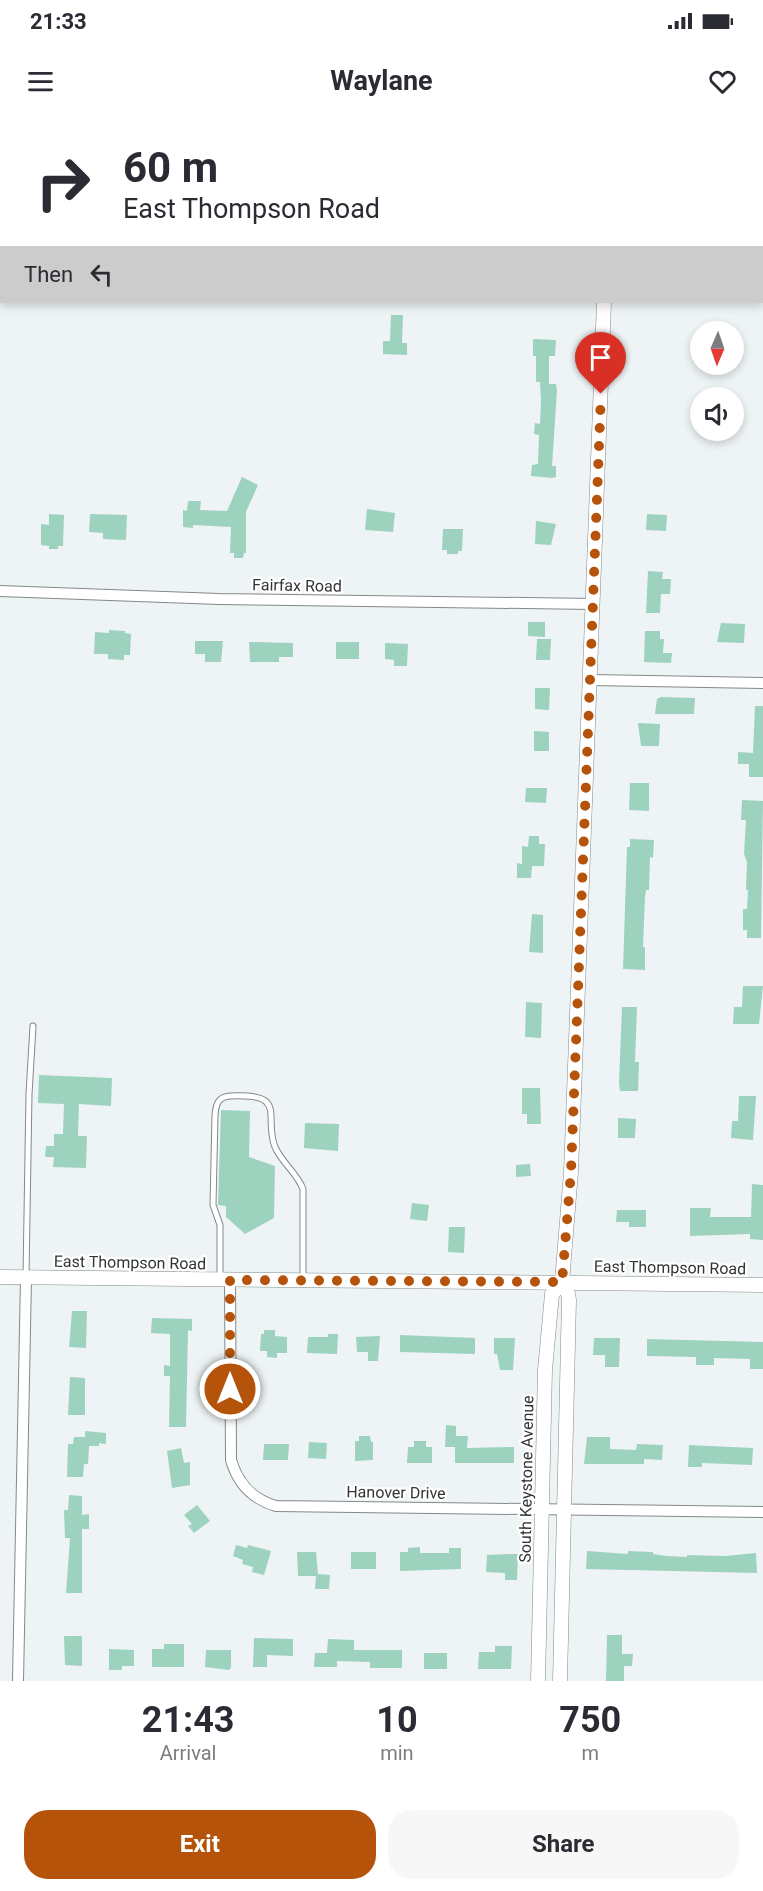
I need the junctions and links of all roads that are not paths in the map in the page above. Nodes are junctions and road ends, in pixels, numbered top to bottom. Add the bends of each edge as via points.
1 (604, 303) edge
2 (0, 591) edge
3 (593, 604) junction
4 (590, 680) junction
5 (763, 683) edge
6 (33, 1026) dead end
7 (0, 1277) edge
8 (26, 1278) junction
9 (225, 1280) junction
10 (303, 1280) junction
11 (562, 1282) junction
12 (763, 1285) edge
13 (542, 1509) junction
14 (564, 1509) junction
15 (763, 1512) edge
16 (18, 1681) edge
17 (538, 1681) edge
18 (560, 1681) edge

1 - 3 main road, South Keystone Avenue
2 - 3 street, Fairfax Road
3 - 4 main road, South Keystone Avenue
4 - 5 street
4 - 11 main road, South Keystone Avenue via 571,1172
6 - 8 lane
7 - 8 main road, East Thompson Road
8 - 9 main road, East Thompson Road
8 - 16 street
9 - 10 main road, East Thompson Road
9 - 10 lane via 220,1224 213,1205 215,1115 219,1100 239,1096 266,1102 271,1108 275,1147 303,1189
9 - 13 street, Hanover Drive via 230,1454 234,1471 251,1494 276,1506
10 - 11 main road, East Thompson Road
11 - 12 main road, East Thompson Road
11 - 13 main road, South Keystone Avenue via 552,1294 548,1323
11 - 14 main road, South Keystone Avenue via 569,1300
13 - 14 street, Hanover Drive
13 - 17 main road, South Keystone Avenue
14 - 15 street, Hanover Drive
14 - 18 main road, South Keystone Avenue

